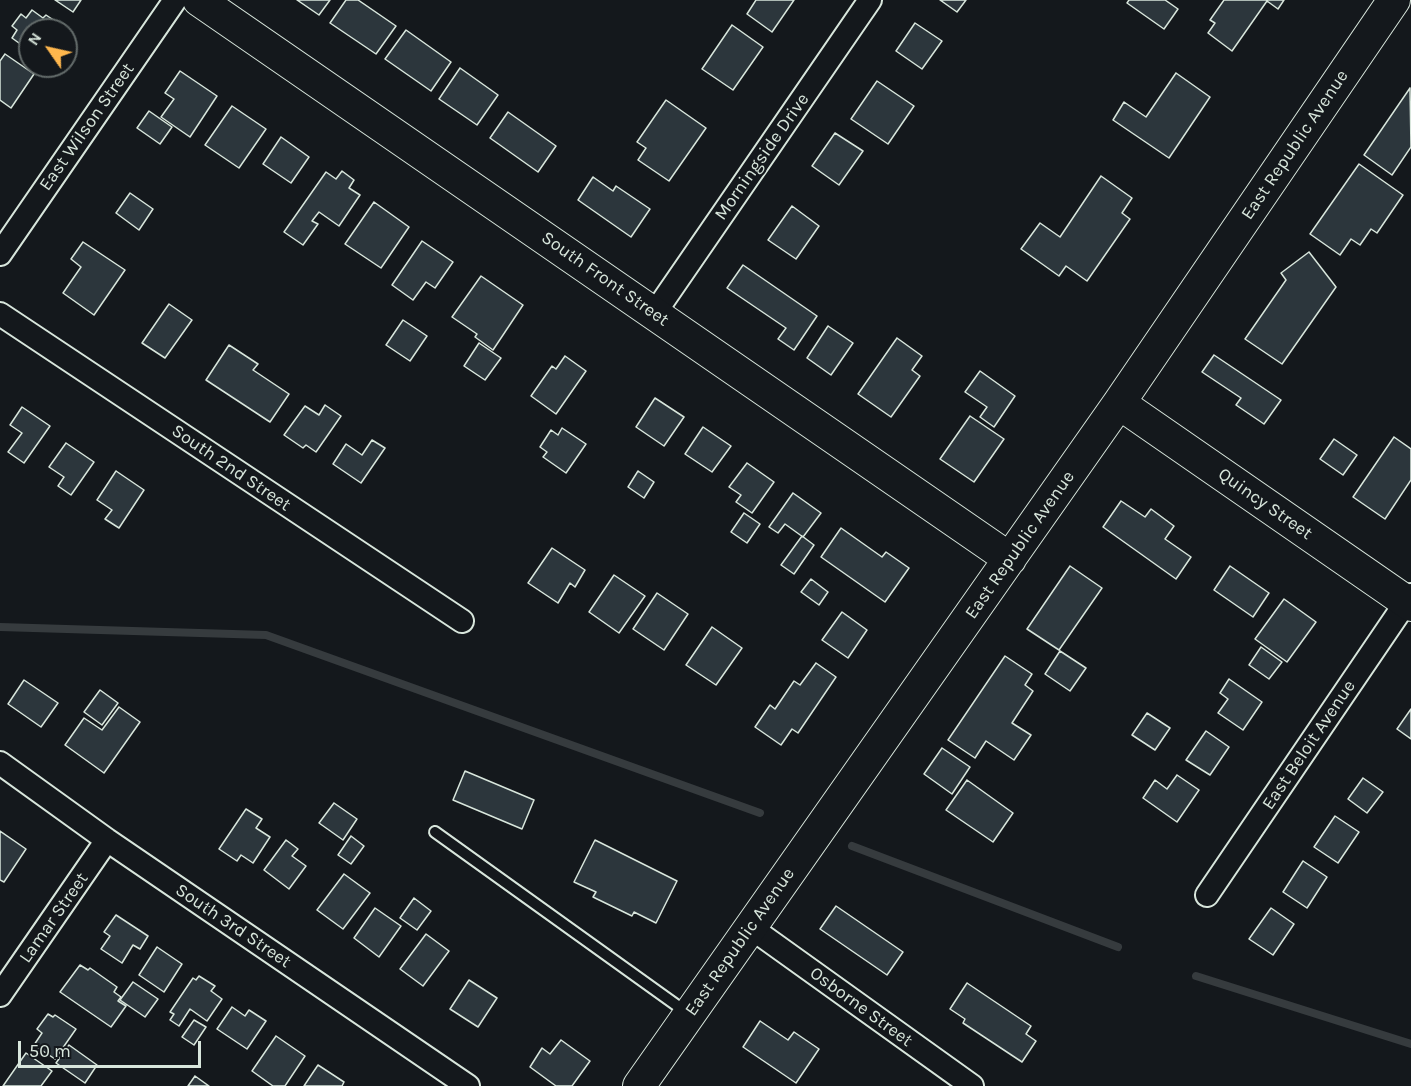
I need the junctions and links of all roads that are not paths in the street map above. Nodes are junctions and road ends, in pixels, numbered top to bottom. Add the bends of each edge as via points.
1 (175, 0) edge
2 (199, 0) edge
3 (870, 0) edge
4 (1394, 0) edge
5 (0, 254) edge
6 (0, 314) edge
7 (654, 314) junction
8 (1119, 403) junction
9 (1010, 560) junction
10 (1409, 601) edge
11 (462, 621) dead end
12 (0, 763) edge
13 (435, 832) dead end
14 (107, 840) junction
15 (1207, 895) dead end
16 (750, 927) junction
17 (0, 995) edge
18 (689, 1014) junction
19 (468, 1086) edge
20 (639, 1086) edge
21 (972, 1086) edge

1 - 5 street, East Wilson Street
2 - 7 street, South Front Street
3 - 7 street, Morningside Drive
4 - 8 street, East Republic Avenue
6 - 11 street, South 2nd Street
7 - 9 street, South Front Street
8 - 9 street, East Republic Avenue
8 - 10 street, Quincy Street
9 - 16 street, East Republic Avenue
10 - 15 street, East Beloit Avenue
12 - 14 street, South 3rd Street
13 - 18 lane
14 - 17 street, Lamar Street
14 - 19 street, South 3rd Street
16 - 18 street, East Republic Avenue
16 - 21 street, Osborne Street
18 - 20 street, East Republic Avenue

